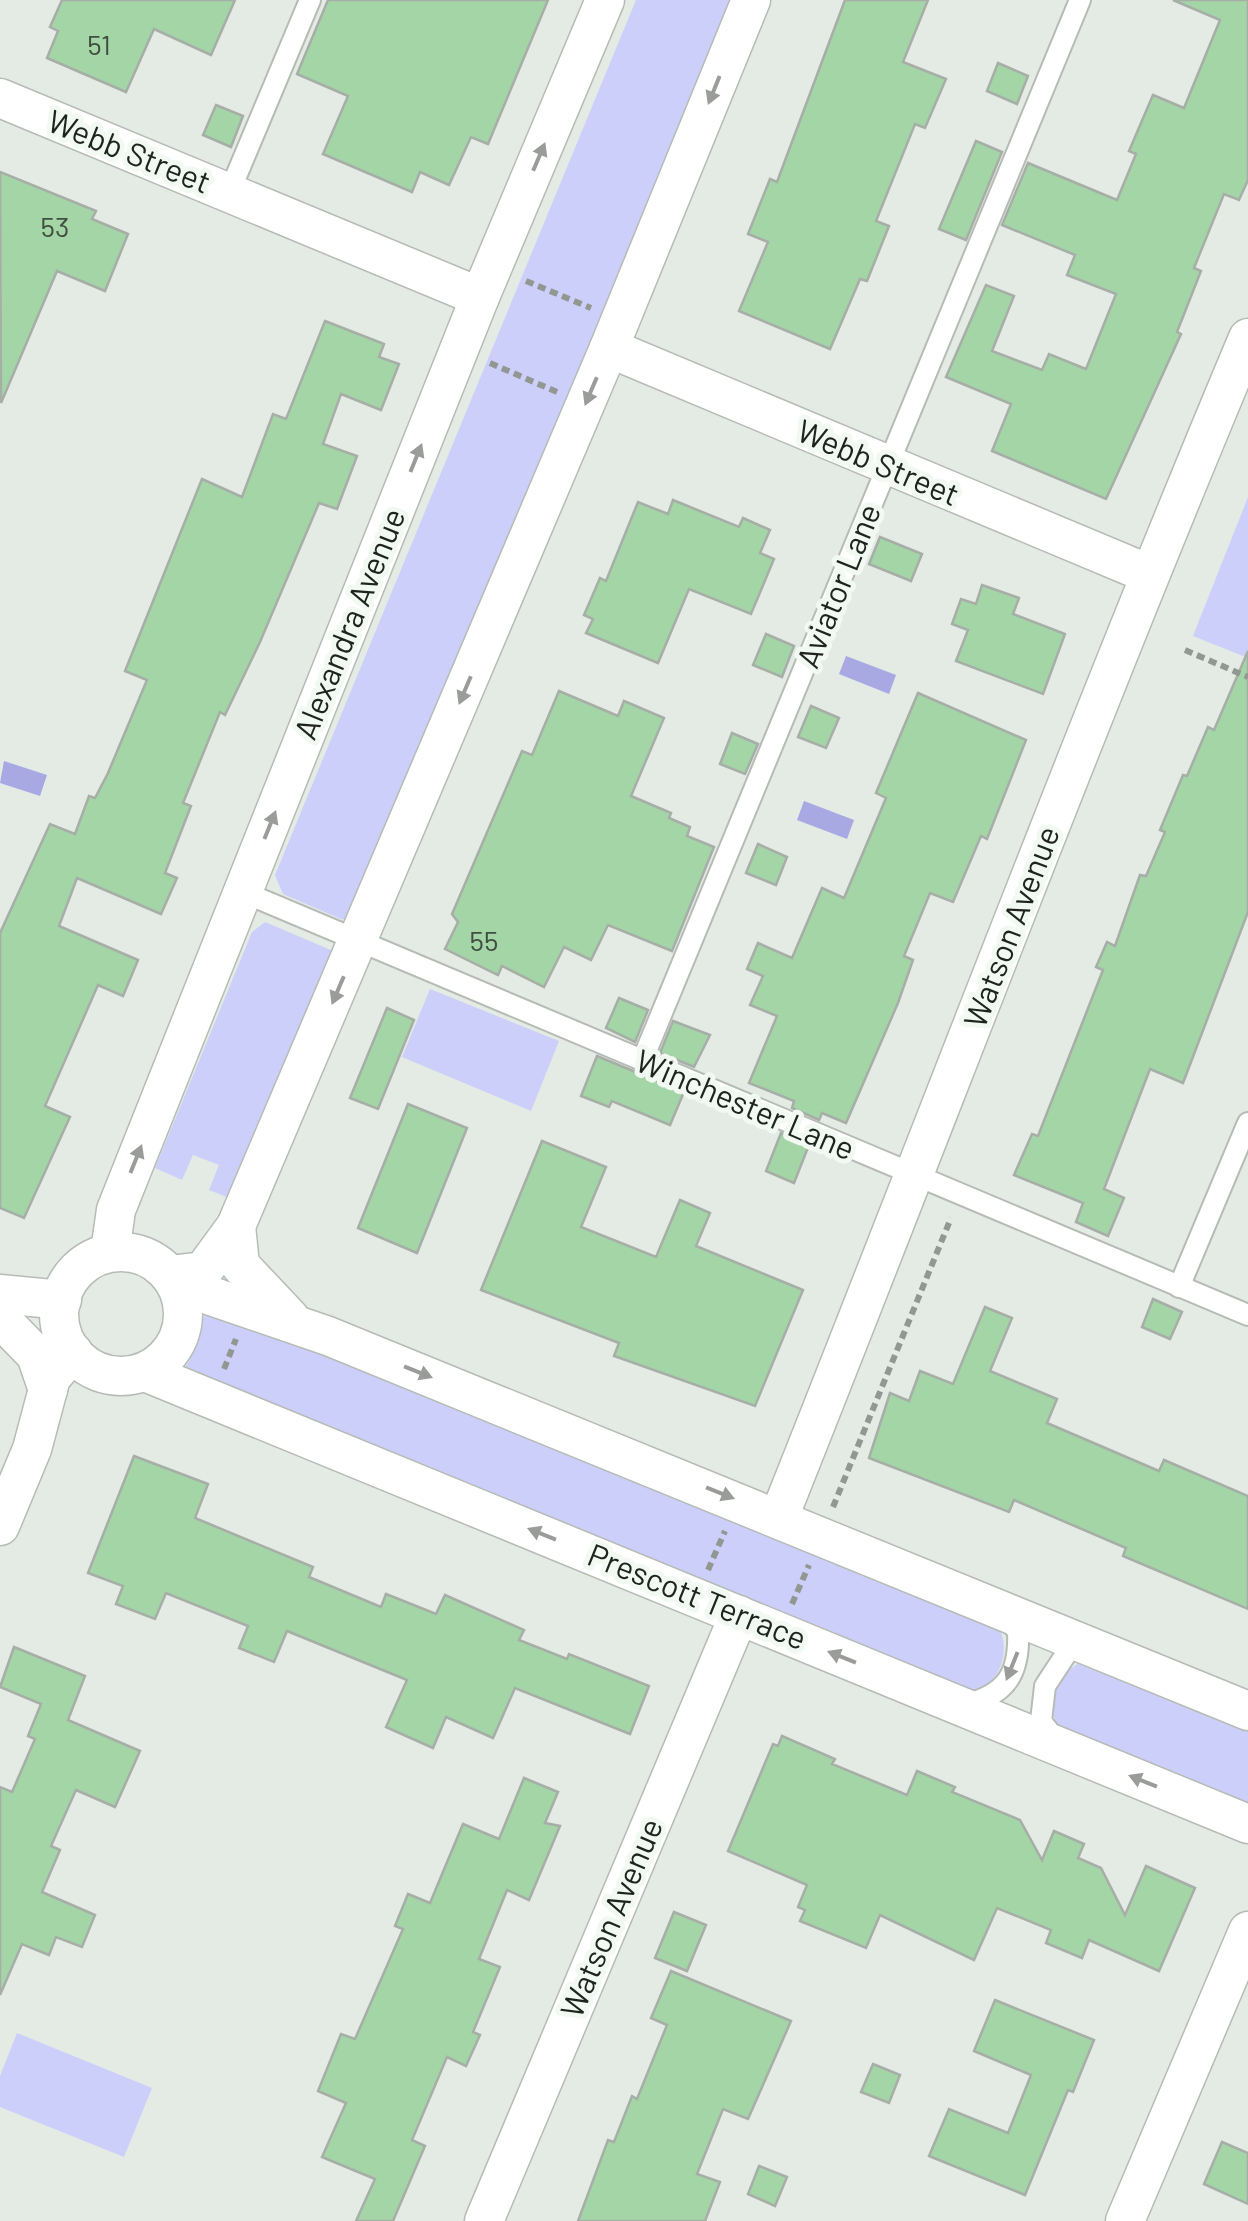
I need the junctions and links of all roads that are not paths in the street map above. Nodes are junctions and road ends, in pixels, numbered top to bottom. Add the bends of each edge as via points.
1 (310, 0) edge
2 (605, 0) edge
3 (751, 0) edge
4 (1080, 0) edge
5 (0, 98) edge
6 (230, 193) junction
7 (480, 297) junction
8 (605, 330) junction
9 (1248, 338) edge
10 (888, 468) junction
11 (1149, 574) junction
12 (242, 892) junction
13 (359, 940) junction
14 (642, 1061) junction
15 (1248, 1123) edge
16 (916, 1178) junction
17 (236, 1226) junction
18 (110, 1252) junction
19 (173, 1280) junction
20 (1178, 1287) junction
21 (0, 1294) edge
22 (0, 1315) edge
23 (1248, 1315) edge
24 (295, 1323) junction
25 (66, 1329) junction
26 (127, 1373) junction
27 (48, 1390) junction
28 (32, 1449) junction
29 (779, 1517) junction
30 (0, 1526) edge
31 (995, 1606) junction
32 (739, 1615) junction
33 (1093, 1648) junction
34 (960, 1706) junction
35 (1248, 1711) edge
36 (1061, 1748) junction
37 (1248, 1824) edge
38 (1248, 1931) edge
39 (484, 2221) edge
40 (1125, 2221) edge

1 - 6 lane
7 -> 2 street, Alexandra Avenue
3 -> 8 street
4 - 10 lane, Aviator Lane
5 - 6 street, Webb Street
6 - 7 street, Webb Street
12 -> 7 street, Alexandra Avenue
8 - 10 street, Webb Street
8 -> 13 street
9 - 11 street, Watson Avenue
10 - 11 street, Webb Street
10 - 14 lane, Aviator Lane
11 - 16 street, Watson Avenue
12 - 13 lane, Winchester Lane
18 -> 12 street, Alexandra Avenue via 116,1210
13 - 14 lane, Winchester Lane
13 -> 17 street
14 - 16 lane, Winchester Lane
15 - 20 lane
16 - 20 lane, Winchester Lane
16 - 29 street, Watson Avenue
17 - 19 street via 203,1271
17 - 24 street via 240,1265
18 - 19 street via 142,1255
18 - 25 street via 76,1271
19 - 24 street
19 - 26 street via 184,1318 180,1335 160,1363
20 - 23 lane, Winchester Lane
21 - 25 street
22 - 25 street
22 - 27 street via 36,1356
24 -> 29 street
25 - 26 street via 96,1371
25 - 27 street
26 - 28 street via 68,1401
32 -> 26 street, Prescott Terrace
27 - 28 street
28 - 30 street
29 - 31 street
31 - 33 street
31 -> 34 lane via 1018,1631 1014,1670 990,1699
34 -> 32 street, Prescott Terrace
32 - 39 street, Watson Avenue
33 - 35 street
33 - 36 lane via 1068,1651 1045,1686 1041,1721
34 - 36 street, Prescott Terrace
37 -> 36 street, Prescott Terrace
38 - 40 street

